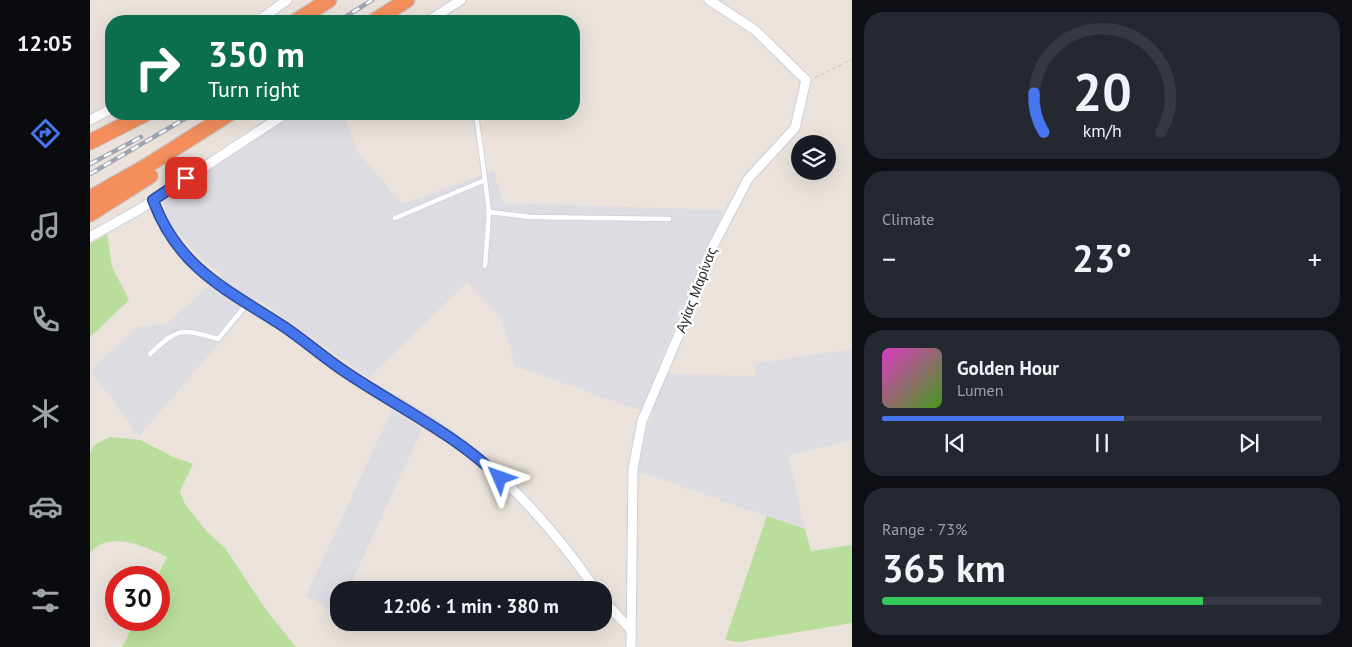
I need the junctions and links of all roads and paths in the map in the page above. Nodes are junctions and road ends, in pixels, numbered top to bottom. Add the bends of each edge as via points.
1 (287, 0) edge
2 (329, 0) edge
3 (407, 0) edge
4 (461, 0) edge
5 (709, 0) edge
6 (266, 15) edge
7 (305, 15) edge
8 (383, 15) edge
9 (438, 15) edge
10 (852, 59) edge
11 (806, 80) junction
12 (105, 112) edge
13 (90, 120) edge
14 (133, 120) edge
15 (219, 120) edge
16 (276, 120) edge
17 (477, 120) edge
18 (213, 124) junction
19 (90, 142) edge
20 (485, 180) junction
21 (90, 198) edge
22 (153, 200) junction
23 (489, 212) junction
24 (90, 214) edge
25 (395, 218) dead end
26 (669, 219) dead end
27 (90, 237) edge
28 (485, 266) dead end
29 (247, 304) junction
30 (150, 354) dead end
31 (589, 581) edge
32 (612, 610) edge
33 (630, 629) junction
34 (631, 647) edge

1 - 6 street
2 - 7 highway
3 - 8 highway
4 - 9 street
5 - 11 street via 756,30
10 - 11 path
11 - 33 street, Αγίας Μαρίνας via 795,128 748,179 712,248 642,421 633,469
12 - 13 street
14 - 19 highway
15 - 18 highway
16 - 22 street
17 - 20 lane
18 - 21 highway via 145,168
18 - 24 highway via 192,148
20 - 23 lane
20 - 25 lane
22 - 27 street
22 - 29 street via 161,223 175,246 194,266
23 - 26 lane
23 - 28 lane
29 - 30 lane via 218,339 182,332 171,334
29 - 31 street via 285,327 346,372 447,434 482,461 534,513
32 - 33 street
33 - 34 street, Αγίας Μαρίνας

